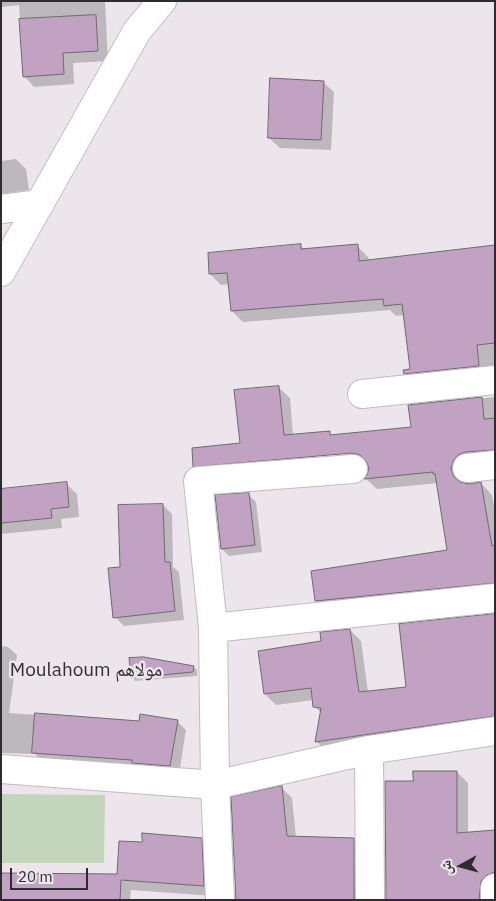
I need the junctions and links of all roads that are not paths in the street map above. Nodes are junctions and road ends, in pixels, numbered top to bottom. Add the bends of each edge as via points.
1 (162, 1) edge
2 (40, 204) junction
3 (1, 209) edge
4 (1, 272) edge
5 (495, 380) edge
6 (362, 394) dead end
7 (495, 465) edge
8 (468, 468) dead end
9 (354, 469) dead end
10 (495, 598) edge
11 (213, 628) junction
12 (495, 732) edge
13 (369, 750) junction
14 (1, 769) edge
15 (215, 785) junction
16 (495, 888) edge
17 (220, 900) edge
18 (370, 900) edge
19 (494, 900) edge

1 - 2 street via 137,32
2 - 3 street
2 - 4 street
5 - 6 street
7 - 8 street
9 - 11 street via 198,481
10 - 11 street
11 - 15 street
12 - 13 street
13 - 15 street
13 - 18 street
14 - 15 street
15 - 17 street
16 - 19 street

